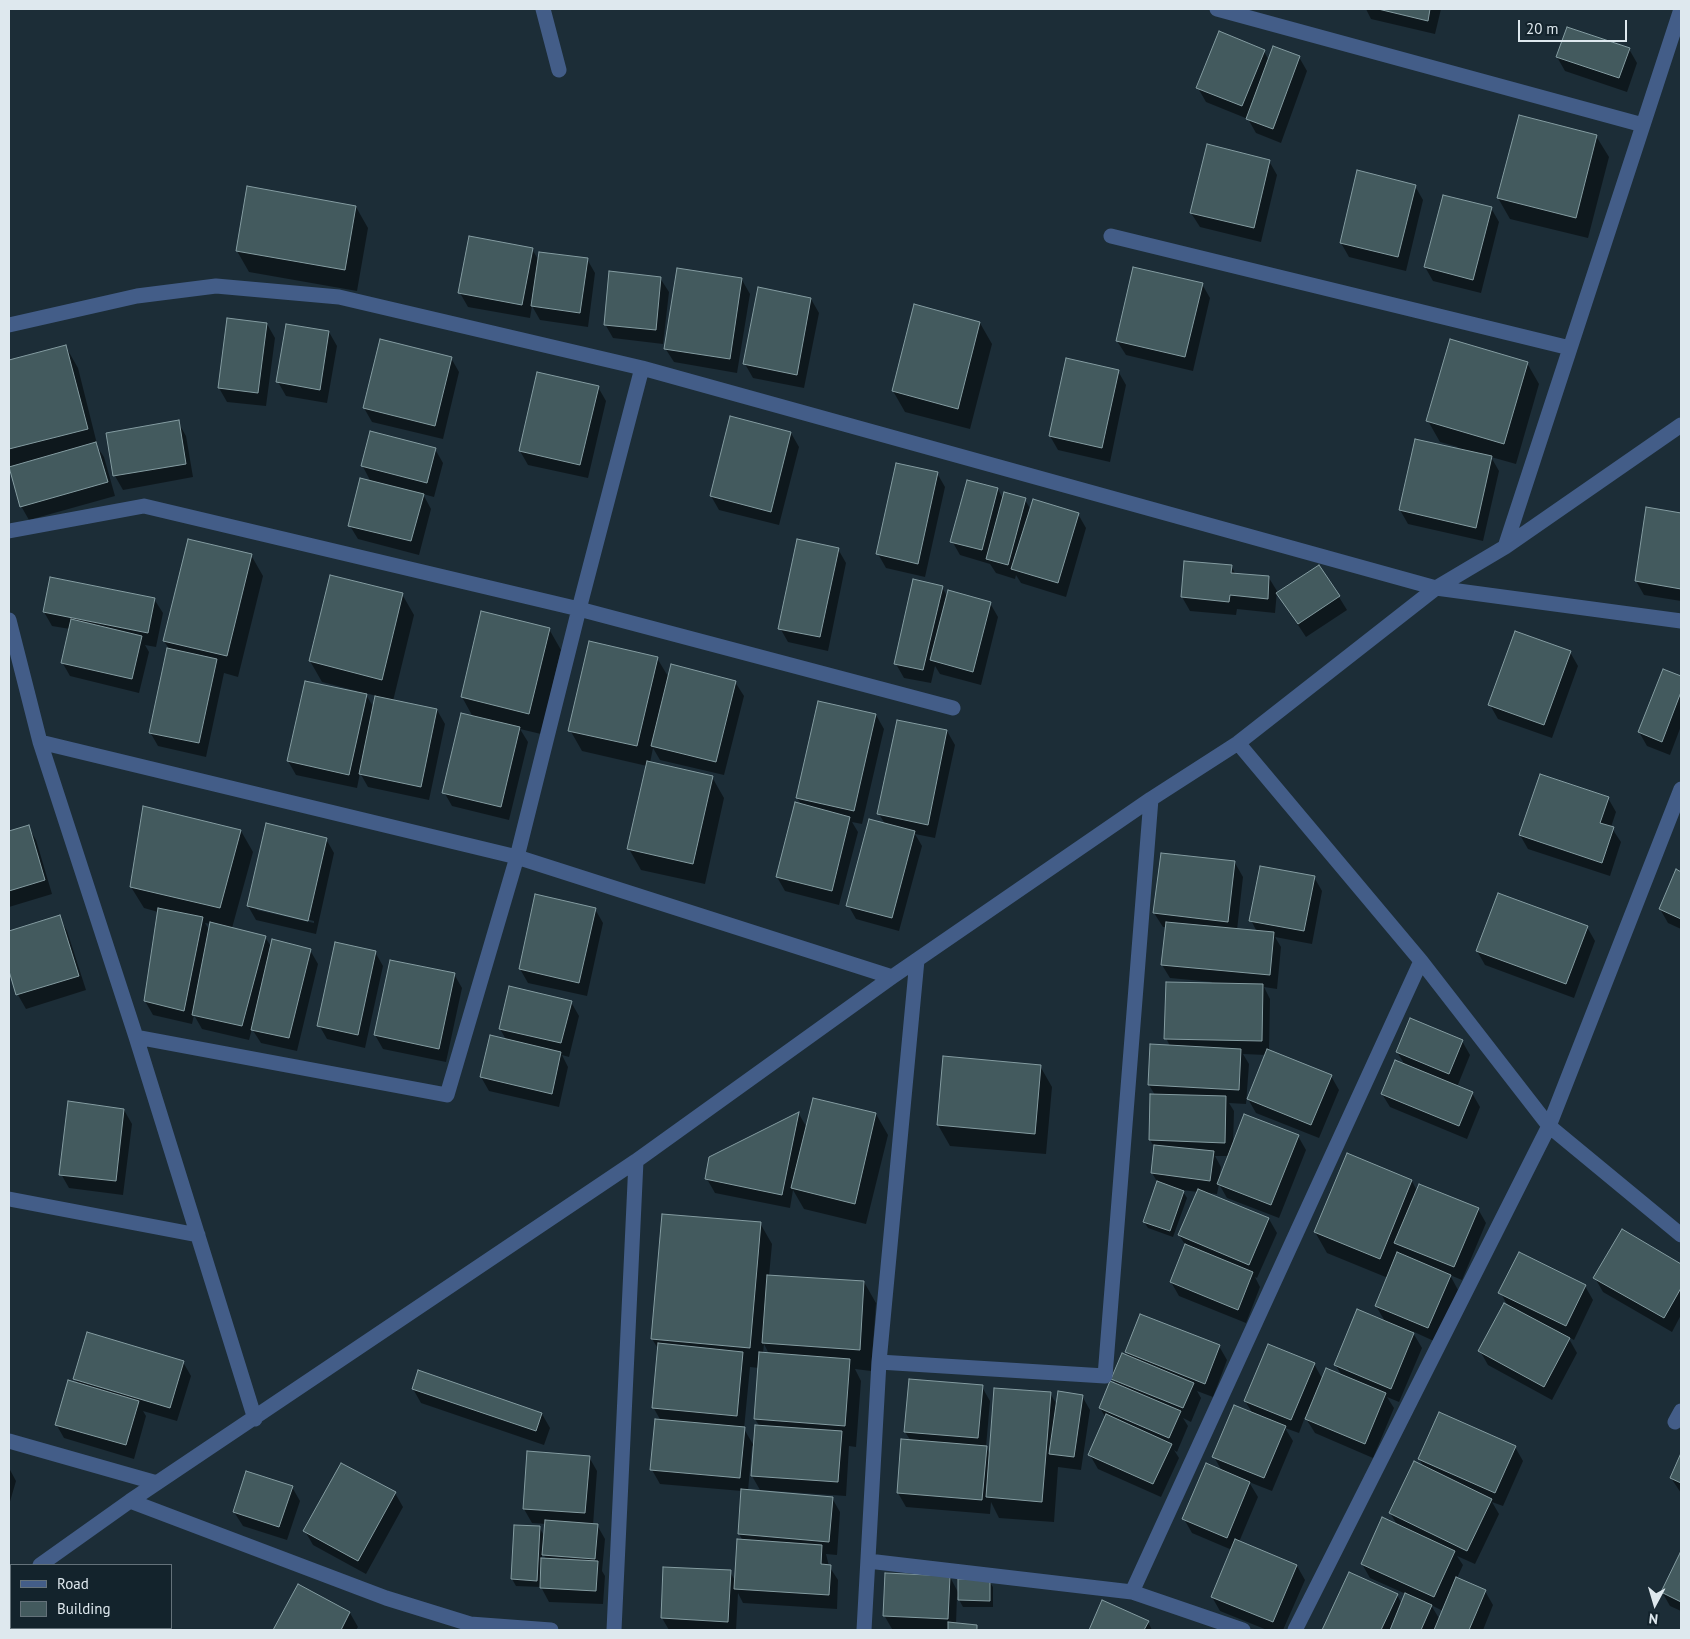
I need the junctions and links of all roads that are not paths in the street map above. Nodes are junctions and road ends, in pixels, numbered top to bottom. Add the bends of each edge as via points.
1 (543, 9) edge
2 (1217, 9) edge
3 (1681, 9) edge
4 (559, 70) dead end
5 (1643, 125) junction
6 (1111, 236) dead end
7 (9, 325) edge
8 (1570, 348) junction
9 (642, 368) junction
10 (1681, 425) edge
11 (9, 530) edge
12 (1505, 547) junction
13 (1436, 588) junction
14 (579, 609) junction
15 (9, 620) edge
16 (1681, 621) edge
17 (15, 673) edge
18 (953, 708) dead end
19 (40, 742) junction
20 (1238, 742) junction
21 (1681, 789) edge
22 (1151, 799) junction
23 (516, 857) junction
24 (917, 960) junction
25 (1422, 960) junction
26 (892, 977) junction
27 (136, 1037) junction
28 (1549, 1126) junction
29 (636, 1161) junction
30 (9, 1200) edge
31 (198, 1235) junction
32 (1681, 1235) edge
33 (879, 1362) junction
34 (254, 1419) junction
35 (9, 1441) edge
36 (157, 1483) junction
37 (130, 1501) junction
38 (868, 1560) junction
39 (41, 1564) edge
40 (1132, 1592) junction
41 (551, 1630) edge
42 (614, 1630) edge
43 (864, 1630) edge
44 (1243, 1630) edge
45 (1295, 1630) edge

1 - 4 street
2 - 5 street
3 - 5 street
5 - 8 street
6 - 8 street
7 - 9 street via 136,296 216,286 339,297
8 - 12 street
9 - 13 street
9 - 14 street
10 - 12 street
11 - 14 street via 144,506
12 - 13 street
13 - 16 street
13 - 20 street
14 - 18 street
14 - 23 street
15 - 17 street
17 - 19 street
19 - 23 street
19 - 27 street
20 - 22 street
20 - 25 street
21 - 28 street
22 - 24 street
22 - 33 street via 1105,1376
23 - 26 street
23 - 27 street via 447,1094
24 - 26 street
24 - 33 street
25 - 28 street
25 - 40 street
26 - 29 street
27 - 31 street
28 - 32 street
28 - 45 street
29 - 34 street
29 - 42 street
30 - 31 street
31 - 34 street
33 - 38 street
34 - 36 street
35 - 36 street
36 - 37 street
37 - 39 street
37 - 41 street via 423,1610 470,1624
38 - 40 street
38 - 43 street
40 - 44 street

